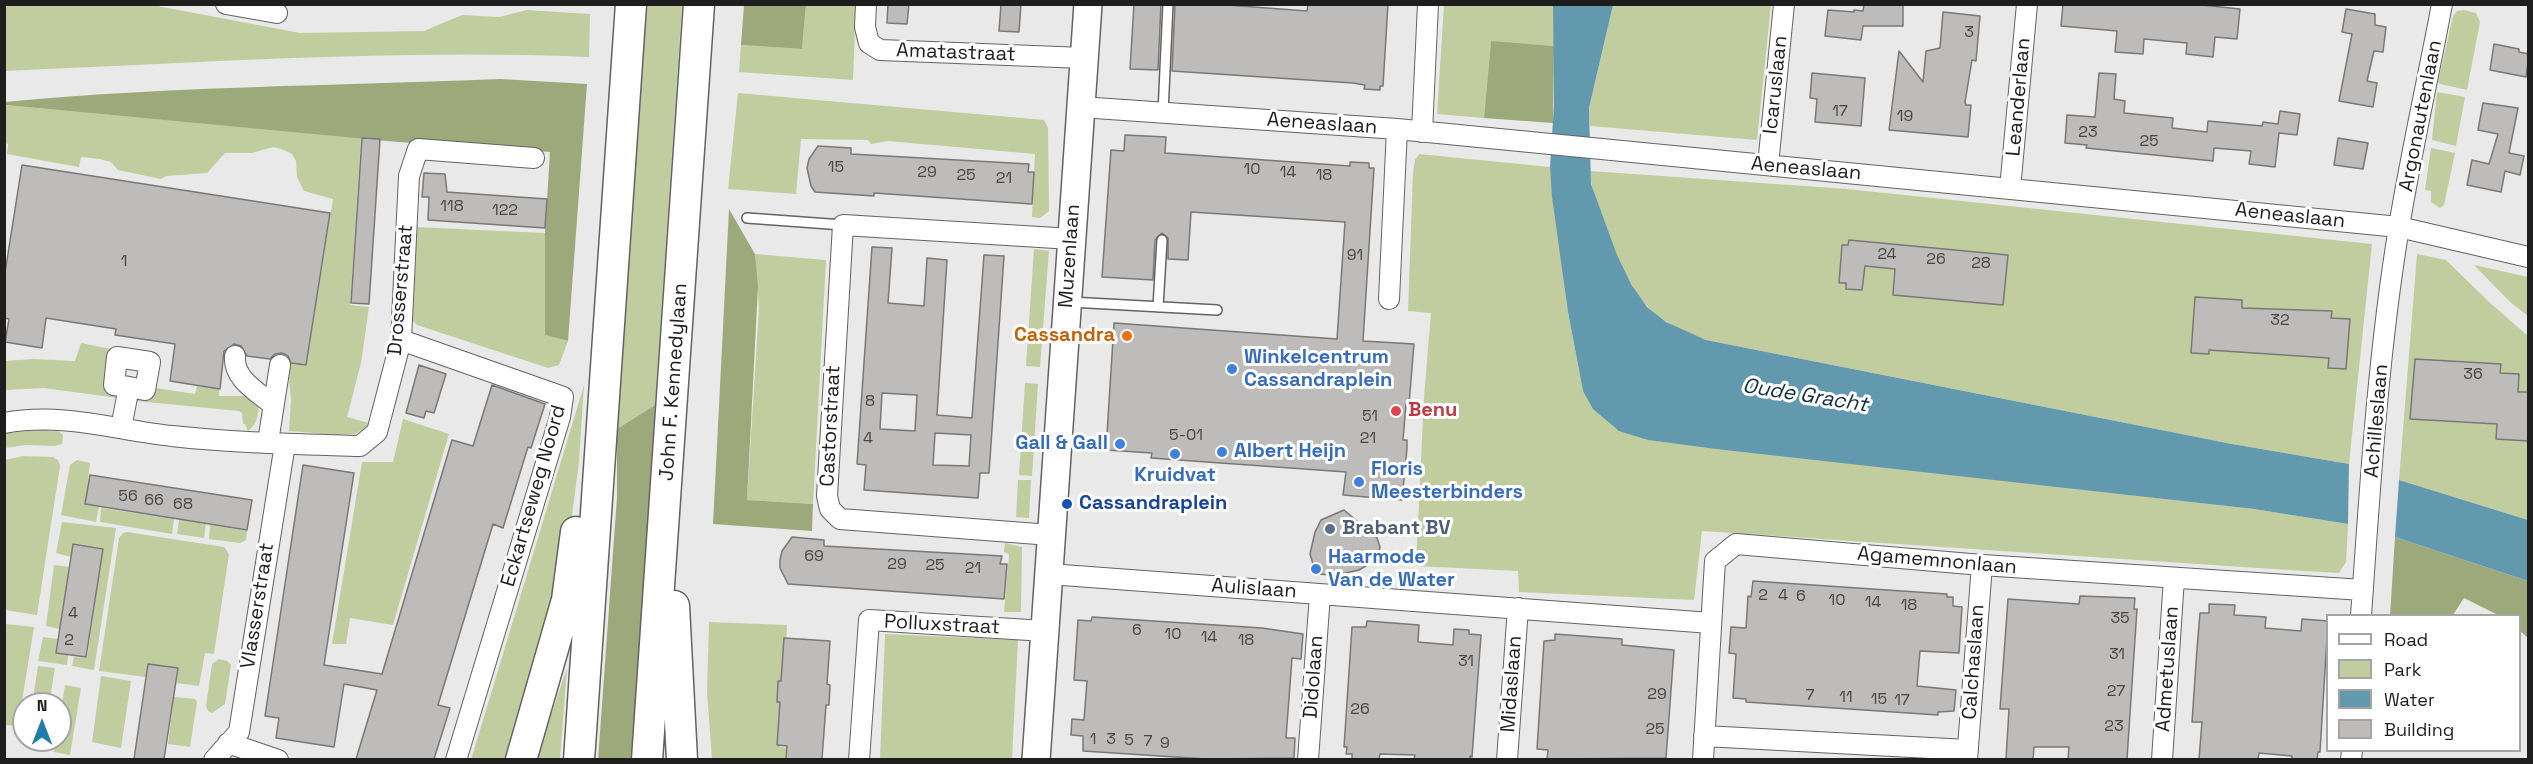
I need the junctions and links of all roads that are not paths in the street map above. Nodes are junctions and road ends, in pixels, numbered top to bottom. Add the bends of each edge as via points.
1 (226, 4) edge
2 (631, 4) edge
3 (699, 4) edge
4 (866, 4) edge
5 (1088, 4) edge
6 (1168, 4) edge
7 (1428, 4) edge
8 (1784, 4) edge
9 (2027, 4) edge
10 (2442, 4) edge
11 (277, 13) dead end
12 (1084, 58) junction
13 (1081, 107) junction
14 (1163, 113) junction
15 (1397, 129) junction
16 (1422, 132) junction
17 (534, 158) dead end
18 (1768, 165) junction
19 (2010, 189) junction
20 (747, 218) dead end
21 (843, 225) junction
22 (2399, 227) junction
23 (1072, 238) junction
24 (1162, 240) dead end
25 (2529, 257) edge
26 (1389, 298) dead end
27 (1067, 302) junction
28 (1158, 307) junction
29 (1217, 310) dead end
30 (400, 340) junction
31 (235, 356) dead end
32 (279, 365) dead end
33 (129, 387) dead end
34 (273, 405) junction
35 (4, 423) edge
36 (121, 428) junction
37 (600, 442) junction
38 (276, 443) junction
39 (667, 483) junction
40 (1051, 535) junction
41 (1982, 565) junction
42 (1049, 574) junction
43 (2174, 578) junction
44 (2363, 590) junction
45 (1320, 594) junction
46 (1518, 608) junction
47 (2361, 614) edge
48 (1711, 623) junction
49 (1045, 631) junction
50 (1704, 736) junction
51 (228, 743) junction
52 (1861, 752) edge
53 (1968, 755) edge
54 (214, 759) edge
55 (278, 759) edge
56 (456, 759) edge
57 (520, 759) edge
58 (579, 759) edge
59 (647, 759) edge
60 (682, 759) edge
61 (859, 759) edge
62 (1036, 759) edge
63 (1308, 759) edge
64 (1507, 759) edge
65 (1703, 759) edge
66 (2162, 759) edge

1 - 11 street
2 - 37 main road
3 - 39 main road, John F. Kennedylaan
4 - 12 street, Amatastraat via 865,27 870,44 880,50
5 - 12 street, Muzenlaan
6 - 14 lane
7 - 16 street
8 - 18 street, Icaruslaan
9 - 19 street, Leanderlaan
10 - 22 street, Argonautenlaan
12 - 13 street, Muzenlaan
13 - 14 street, Aeneaslaan
13 - 23 street, Muzenlaan
14 - 15 street, Aeneaslaan
15 - 16 street, Aeneaslaan
15 - 26 street
16 - 18 street, Aeneaslaan
17 - 30 street, Drosserstraat via 418,149 409,176
18 - 19 street, Aeneaslaan
19 - 22 street, Aeneaslaan
20 - 21 lane
21 - 23 street
21 - 40 street, Castorstraat via 826,496 830,509 840,519
22 - 25 street, Aeneaslaan
22 - 44 street, Achilleslaan via 2373,455
23 - 27 street, Muzenlaan
24 - 28 lane
27 - 28 lane
27 - 40 street, Muzenlaan
28 - 29 lane
30 - 38 street, Drosserstraat via 377,432 360,446
30 - 56 street, Eckartseweg Noord via 563,398
31 - 34 street via 234,364 241,378
32 - 34 street
33 - 36 street
34 - 38 street
35 - 36 street, Drosserstraat via 67,419
36 - 38 street, Drosserstraat via 172,436
37 - 57 main road via 576,532 567,600
37 - 58 main road
38 - 51 street, Vlasserstraat via 239,732
39 - 59 main road, John F. Kennedylaan
39 - 60 main road
40 - 42 street, Muzenlaan
41 - 43 street, Agamemnonlaan
41 - 48 street, Agamemnonlaan via 1736,544 1715,561
41 - 53 street, Calchaslaan
42 - 45 street, Aulislaan
42 - 49 street, Muzenlaan
43 - 44 street, Agamemnonlaan
43 - 66 street, Admetuslaan
44 - 47 street, Achilleslaan
45 - 46 street, Aulislaan
45 - 63 street, Didolaan
46 - 48 street, Aulislaan
46 - 64 street, Midaslaan
48 - 50 street, Agamemnonlaan
49 - 61 street, Polluxstraat via 869,620
49 - 62 street, Muzenlaan
50 - 52 street
50 - 65 street, Agamemnonlaan
51 - 54 street, Vlasserstraat
51 - 55 street
52 - 53 street

